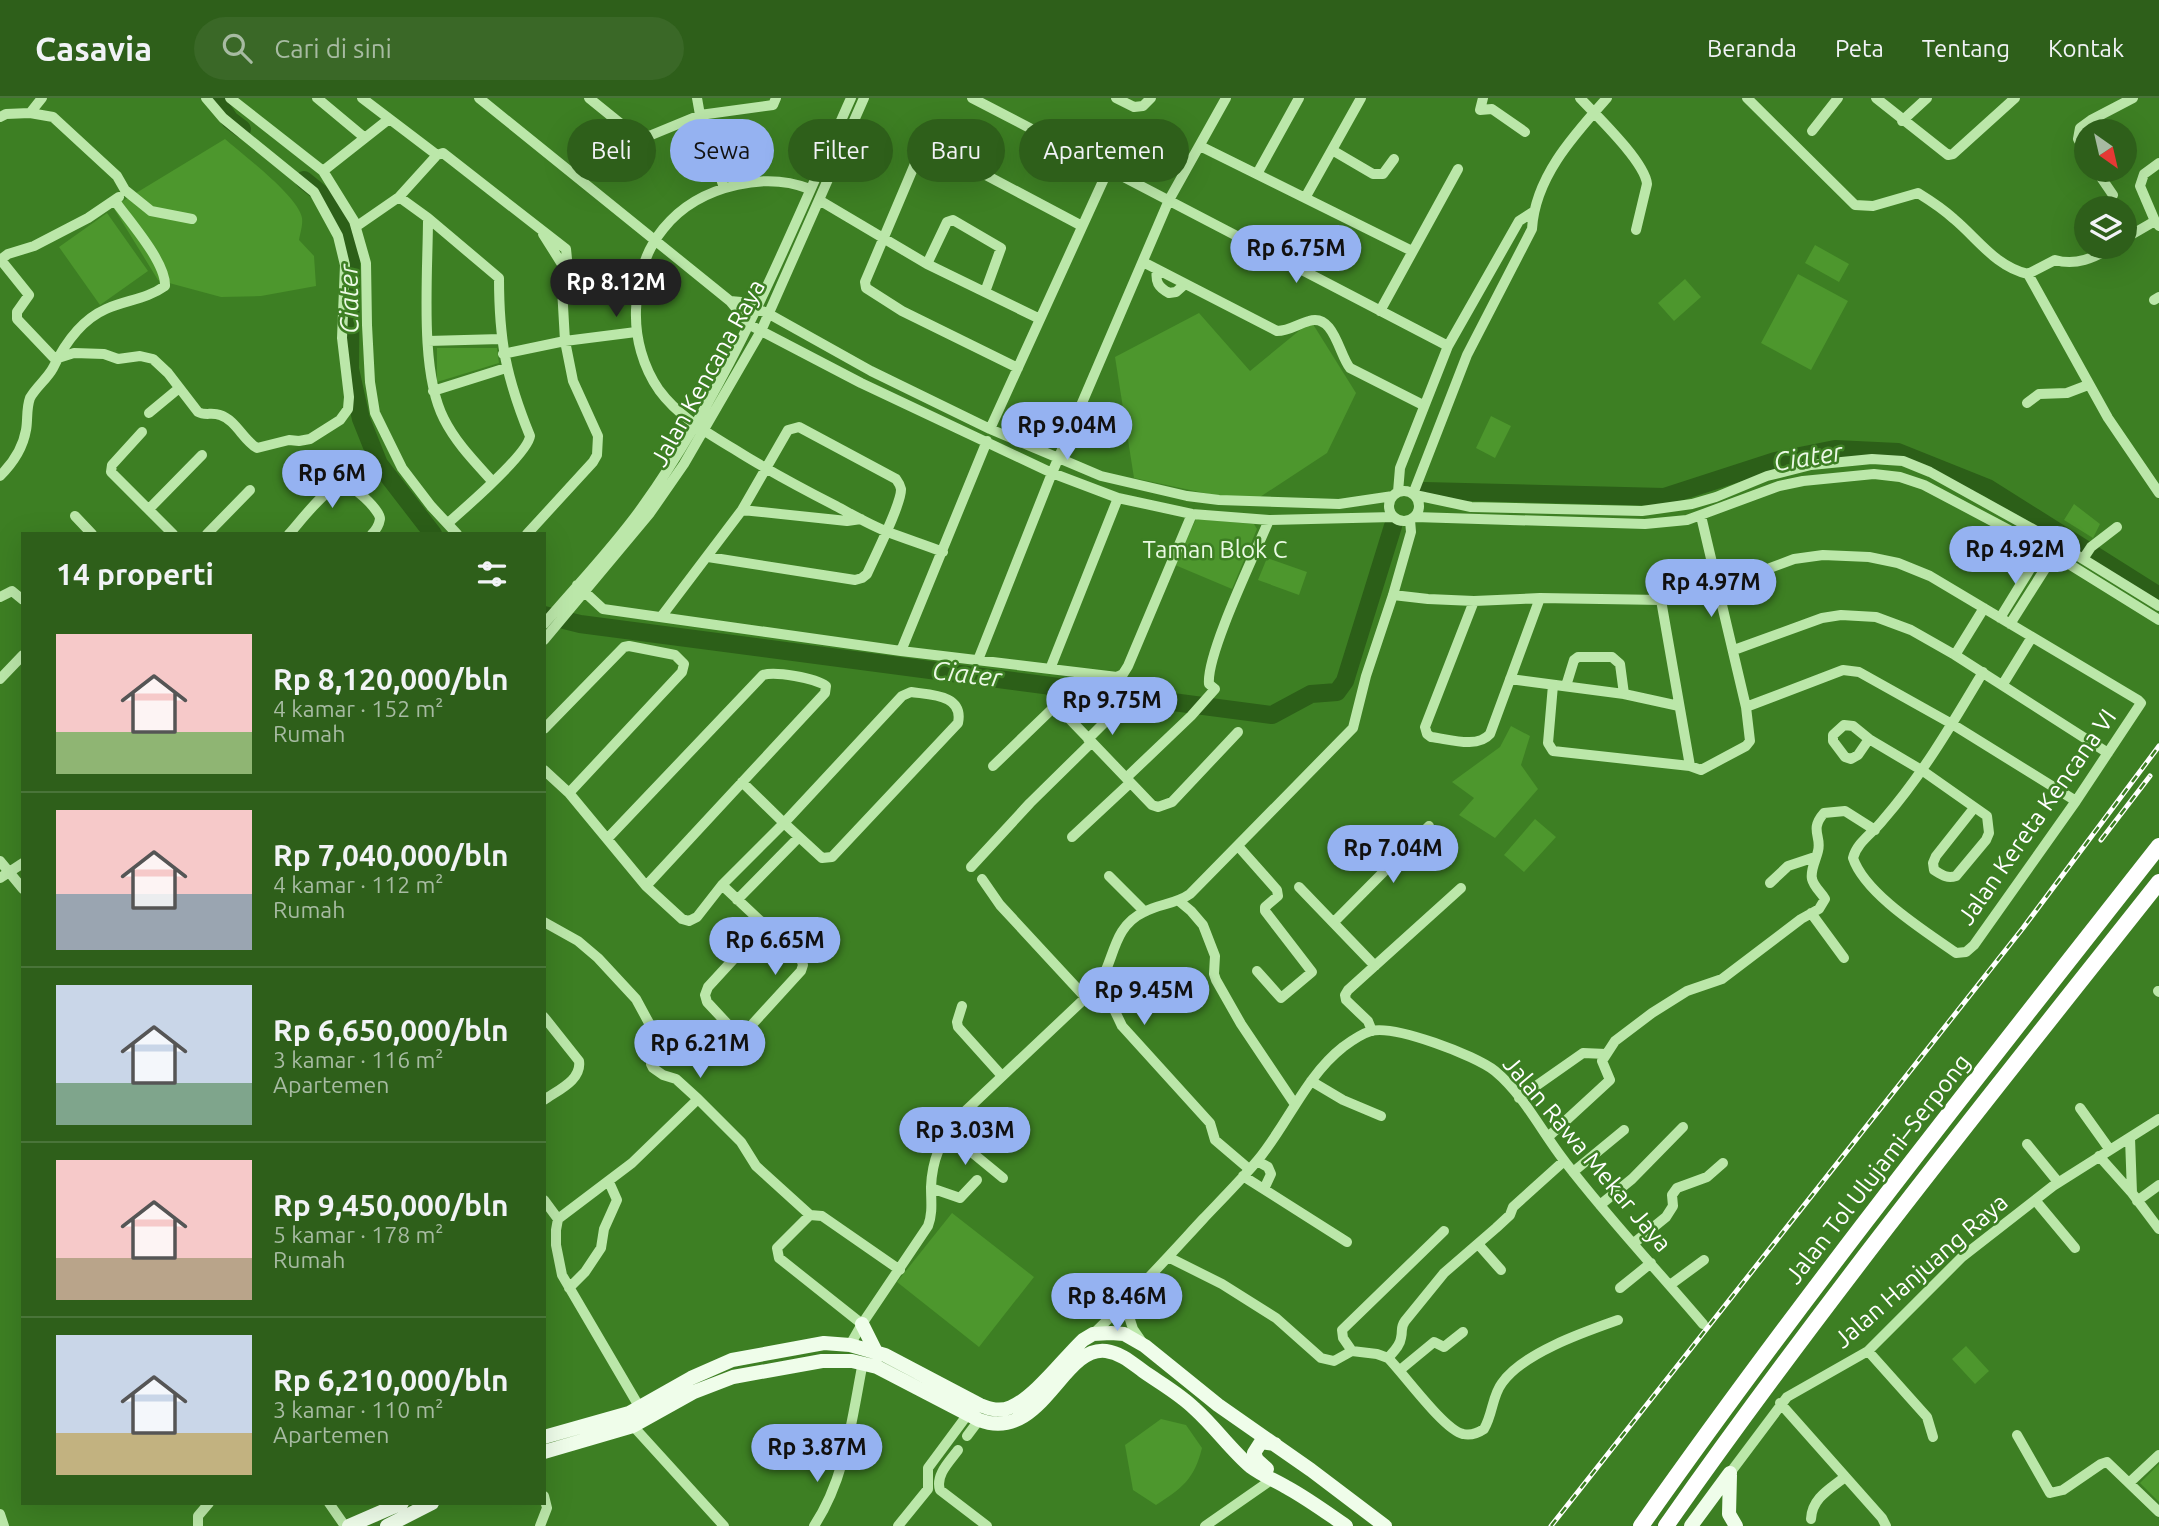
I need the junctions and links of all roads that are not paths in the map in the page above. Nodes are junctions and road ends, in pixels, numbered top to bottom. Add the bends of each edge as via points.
1 (41, 98) edge
2 (206, 98) edge
3 (230, 98) edge
4 (317, 98) edge
5 (362, 98) edge
6 (589, 98) edge
7 (697, 98) edge
8 (776, 98) edge
9 (851, 98) edge
10 (864, 98) edge
11 (972, 98) edge
12 (1116, 98) edge
13 (1151, 98) edge
14 (1226, 98) edge
15 (1299, 98) edge
16 (1361, 98) edge
17 (1483, 98) edge
18 (1580, 98) edge
19 (1607, 98) edge
20 (1747, 98) edge
21 (1838, 98) edge
22 (1876, 98) edge
23 (1927, 98) edge
24 (2015, 98) edge
25 (2133, 98) edge
26 (483, 99) edge
27 (1594, 112) junction
28 (30, 113) junction
29 (700, 115) junction
30 (0, 117) edge
31 (2093, 119) edge
32 (388, 120) junction
33 (1902, 121) junction
34 (1019, 123) edge
35 (1812, 131) dead end
36 (1525, 132) dead end
37 (365, 138) junction
38 (1200, 146) junction
39 (1332, 150) junction
40 (440, 154) junction
41 (1394, 159) dead end
42 (2159, 163) edge
43 (1458, 169) dead end
44 (323, 171) junction
45 (1256, 174) junction
46 (1102, 182) edge
47 (1132, 182) edge
48 (2104, 182) edge
49 (724, 188) junction
50 (810, 189) junction
51 (125, 190) junction
52 (2113, 195) dead end
53 (399, 197) junction
54 (1305, 198) junction
55 (819, 200) junction
56 (1169, 200) junction
57 (115, 201) junction
58 (1532, 212) junction
59 (428, 218) junction
60 (192, 219) dead end
61 (2157, 223) edge
62 (357, 226) junction
63 (1082, 226) junction
64 (1636, 230) dead end
65 (2137, 233) edge
66 (884, 237) junction
67 (654, 240) junction
68 (1412, 251) junction
69 (2086, 259) edge
70 (0, 260) edge
71 (1143, 262) junction
72 (927, 264) junction
73 (2028, 275) junction
74 (985, 292) junction
75 (730, 301) junction
76 (757, 308) junction
77 (1380, 311) junction
78 (769, 314) junction
79 (1040, 318) junction
80 (750, 325) junction
81 (761, 331) junction
82 (636, 332) junction
83 (501, 339) junction
84 (428, 341) junction
85 (565, 341) junction
86 (1448, 346) junction
87 (503, 355) junction
88 (55, 359) junction
89 (506, 368) junction
90 (1018, 368) junction
91 (2088, 385) junction
92 (178, 389) junction
93 (433, 391) junction
94 (2027, 403) dead end
95 (1423, 405) junction
96 (149, 413) dead end
97 (699, 428) junction
98 (990, 429) junction
99 (142, 432) dead end
100 (987, 442) junction
101 (202, 455) dead end
102 (1059, 460) junction
103 (765, 469) junction
104 (1052, 473) junction
105 (0, 477) edge
106 (493, 482) junction
107 (250, 490) dead end
108 (2159, 493) edge
109 (1396, 494) junction
110 (1414, 495) junction
111 (1118, 498) junction
112 (149, 509) junction
113 (742, 510) junction
114 (1192, 514) junction
115 (75, 516) dead end
116 (1701, 516) junction
117 (1393, 517) junction
118 (862, 519) junction
119 (1413, 519) junction
120 (1269, 520) junction
121 (448, 523) junction
122 (2117, 527) dead end
123 (886, 531) junction
124 (90, 532) edge
125 (171, 532) edge
126 (209, 532) edge
127 (291, 532) edge
128 (374, 532) edge
129 (455, 532) edge
130 (529, 532) edge
131 (2046, 543) junction
132 (2057, 550) junction
133 (943, 552) junction
134 (2087, 553) junction
135 (708, 557) junction
136 (1719, 587) junction
137 (581, 588) junction
138 (1394, 595) junction
139 (0, 597) edge
140 (1540, 598) junction
141 (21, 599) edge
142 (1661, 600) junction
143 (1474, 601) junction
144 (2141, 603) junction
145 (2159, 606) edge
146 (1984, 608) junction
147 (662, 617) junction
148 (2000, 618) junction
149 (2159, 620) edge
150 (2010, 624) junction
151 (546, 632) edge
152 (2032, 637) junction
153 (1734, 650) junction
154 (901, 651) junction
155 (1955, 655) junction
156 (21, 657) edge
157 (978, 660) junction
158 (1050, 669) junction
159 (1983, 672) junction
160 (0, 679) edge
161 (1510, 679) junction
162 (2003, 684) junction
163 (1553, 685) junction
164 (1566, 686) junction
165 (1624, 694) junction
166 (1679, 706) junction
167 (1746, 707) junction
168 (1114, 713) dead end
169 (1952, 724) junction
170 (546, 727) edge
171 (1238, 732) dead end
172 (1870, 739) dead end
173 (1090, 741) junction
174 (2108, 753) junction
175 (993, 766) dead end
176 (1690, 766) junction
177 (1923, 771) junction
178 (546, 772) edge
179 (1128, 780) junction
180 (742, 782) junction
181 (569, 793) junction
182 (2076, 801) junction
183 (1973, 808) junction
184 (784, 823) junction
185 (1429, 826) dead end
186 (1875, 830) junction
187 (799, 837) junction
188 (1072, 837) dead end
189 (607, 839) junction
190 (1238, 846) junction
191 (2159, 846) edge
192 (1815, 857) junction
193 (0, 861) edge
194 (21, 864) edge
195 (971, 867) dead end
196 (4, 875) edge
197 (1109, 876) dead end
198 (982, 879) dead end
199 (2159, 882) edge
200 (1770, 883) dead end
201 (722, 885) junction
202 (646, 886) junction
203 (1299, 887) dead end
204 (21, 888) edge
205 (1461, 888) dead end
206 (737, 900) junction
207 (1179, 901) junction
208 (1144, 911) junction
209 (1811, 913) junction
210 (1334, 922) junction
211 (546, 923) edge
212 (765, 925) junction
213 (1844, 958) dead end
214 (1375, 966) junction
215 (1257, 971) dead end
216 (1098, 986) junction
217 (1086, 998) junction
218 (962, 1006) dead end
219 (547, 1025) edge
220 (1372, 1031) junction
221 (1606, 1054) junction
222 (1002, 1076) junction
223 (1311, 1081) junction
224 (1519, 1098) junction
225 (546, 1099) edge
226 (698, 1099) junction
227 (1294, 1103) junction
228 (2080, 1108) dead end
229 (1381, 1115) dead end
230 (2159, 1119) edge
231 (1683, 1127) dead end
232 (1624, 1130) dead end
233 (947, 1132) junction
234 (1548, 1137) junction
235 (2130, 1138) junction
236 (2027, 1144) dead end
237 (2104, 1153) junction
238 (1564, 1161) junction
239 (1723, 1163) dead end
240 (1250, 1168) junction
241 (1573, 1172) junction
242 (1003, 1178) dead end
243 (977, 1180) dead end
244 (609, 1182) junction
245 (2058, 1182) junction
246 (2159, 1185) edge
247 (931, 1188) junction
248 (1264, 1189) junction
249 (2134, 1197) junction
250 (2035, 1200) junction
251 (546, 1203) edge
252 (1600, 1205) junction
253 (810, 1215) junction
254 (558, 1219) junction
255 (2159, 1229) edge
256 (1444, 1231) dead end
257 (1347, 1242) dead end
258 (1634, 1242) junction
259 (1478, 1244) junction
260 (2075, 1248) dead end
261 (1168, 1257) junction
262 (1704, 1260) dead end
263 (1651, 1264) junction
264 (900, 1270) junction
265 (1501, 1270) dead end
266 (1670, 1285) junction
267 (569, 1288) junction
268 (1620, 1288) dead end
269 (1125, 1304) junction
270 (1618, 1320) dead end
271 (862, 1324) junction
272 (1703, 1324) dead end
273 (1464, 1332) dead end
274 (1093, 1334) junction
275 (850, 1345) junction
276 (1146, 1346) junction
277 (1868, 1351) junction
278 (876, 1352) junction
279 (1352, 1352) junction
280 (1388, 1358) junction
281 (863, 1362) junction
282 (1400, 1370) junction
283 (1780, 1403) junction
284 (640, 1408) junction
285 (973, 1417) junction
286 (615, 1425) junction
287 (633, 1426) junction
288 (2017, 1435) dead end
289 (967, 1436) dead end
290 (546, 1437) edge
291 (1933, 1437) dead end
292 (1275, 1444) junction
293 (958, 1450) dead end
294 (546, 1451) edge
295 (2159, 1455) edge
296 (1730, 1473) junction
297 (1845, 1477) junction
298 (1270, 1480) junction
299 (2129, 1483) junction
300 (1287, 1486) junction
301 (546, 1504) edge
302 (207, 1505) edge
303 (331, 1505) edge
304 (397, 1505) edge
305 (428, 1505) edge
306 (2159, 1512) edge
307 (0, 1514) edge
308 (1811, 1519) dead end
309 (4, 1526) edge
310 (198, 1526) edge
311 (347, 1526) edge
312 (387, 1526) edge
313 (540, 1526) edge
314 (724, 1526) edge
315 (814, 1526) edge
316 (898, 1526) edge
317 (987, 1526) edge
318 (1205, 1526) edge
319 (1346, 1526) edge
320 (1385, 1526) edge
321 (1641, 1526) edge
322 (1666, 1526) edge
323 (1691, 1526) edge
324 (1736, 1526) edge
325 (1886, 1526) edge

1 - 28 street
2 - 92 street via 223,118 314,192 338,236 345,265 342,338 349,397 345,414 317,435 257,448 228,419 219,414 202,415
3 - 44 street
4 - 37 street
5 - 32 street
6 - 29 street via 626,128 649,136
7 - 29 street
8 - 29 street via 768,107
9 - 50 street, Jalan Kencana Raya
10 - 55 street, Jalan Kencana Raya
11 - 34 street
12 - 13 street via 1134,107
14 - 38 street
15 - 45 street
16 - 39 street
17 - 36 street via 1480,110 1492,109
18 - 27 street
19 - 27 street
20 - 73 street via 1855,205 1872,206 1918,193 1954,219 2005,267
21 - 35 street
22 - 33 street
23 - 33 street
24 - 33 street via 1951,155
25 - 31 street
26 - 67 street
27 - 58 street via 1551,168
27 - 64 street via 1647,177
28 - 30 street
28 - 51 street via 53,117 117,176
29 - 49 street
32 - 37 street
32 - 40 street
37 - 44 street
38 - 45 street
38 - 56 street
39 - 41 street via 1373,174 1383,174
39 - 54 street
40 - 53 street
40 - 85 street via 566,249 562,288
42 - 61 street via 2144,174 2140,186
43 - 68 street
44 - 62 street
45 - 54 street
46 - 63 street
47 - 56 street
48 - 52 street
49 - 50 street via 773,181
49 - 67 street via 682,210
50 - 76 street, Jalan Kencana Raya
51 - 57 street
51 - 60 street via 155,213
53 - 59 street
53 - 62 street
54 - 68 street
55 - 66 street
55 - 78 street, Jalan Kencana Raya
56 - 71 street
56 - 77 street
57 - 70 street
57 - 88 street via 166,276 165,286 95,315
58 - 86 street via 1519,221
58 - 110 street via 1532,229 1467,355
59 - 83 street via 499,278
59 - 84 street
61 - 65 street
62 - 121 street via 366,262 374,413 402,468
63 - 66 street via 933,147 920,152
63 - 79 street
66 - 72 street
66 - 90 street via 866,288 902,311
67 - 75 street
67 - 82 street via 636,290
68 - 77 street
69 - 73 street via 2068,264 2052,261
70 - 88 street via 29,295 17,319
71 - 95 street via 1277,331 1312,320 1323,322 1350,368
71 - 102 street
72 - 74 street
72 - 74 street via 947,222 953,220 1001,248
73 - 91 street
74 - 79 street
75 - 76 street
75 - 80 street
76 - 78 street
76 - 80 street, Jalan Kencana Raya
77 - 86 street
78 - 81 street, Jalan Kencana Raya
78 - 98 street
79 - 90 street
80 - 81 street
80 - 97 street, Jalan Kencana Raya
81 - 97 street, Jalan Kencana Raya
81 - 100 street
82 - 85 street
82 - 97 street via 658,389
83 - 84 street
83 - 87 street
84 - 93 street
85 - 87 street
85 - 130 street via 573,381 598,436 598,449 593,462
86 - 95 street
87 - 89 street
88 - 92 street via 75,353 118,359 147,357 158,362
88 - 105 street via 30,398 23,442
89 - 93 street
89 - 106 street via 530,441
90 - 98 street
91 - 94 street via 2067,393 2039,394
91 - 108 street
92 - 96 street
93 - 106 street via 459,444
95 - 109 street via 1400,468
97 - 103 street
97 - 137 street, Jalan Kencana Raya
98 - 102 street
99 - 112 street via 110,468
100 - 104 street
100 - 133 street
101 - 112 street
102 - 104 street
102 - 109 street via 1124,482 1219,500 1339,504
103 - 113 street
103 - 118 street
103 - 123 street via 788,430 799,427 896,480 901,492
104 - 111 street
104 - 157 street
106 - 121 street
107 - 126 street
109 - 110 street
109 - 117 street via 1389,506
110 - 119 street via 1420,506
110 - 131 street via 1471,508 1642,511 1706,500 1801,467 1891,460 1930,472
111 - 114 street
111 - 158 street
112 - 125 street
113 - 118 street
113 - 135 street
114 - 120 street
114 - 158 street via 1123,674
115 - 124 street
116 - 119 street via 1645,524
116 - 131 street via 1803,481 1887,475 1924,485
116 - 136 street
117 - 119 street
117 - 120 street
118 - 123 street
119 - 138 street
120 - 179 street via 1208,674 1213,691
121 - 129 street
122 - 134 street
123 - 133 street
123 - 135 street via 867,574 855,580
127 - 128 street via 339,484 347,484 377,511 380,518
131 - 132 street
131 - 148 street
132 - 134 street
132 - 144 street
132 - 150 street
133 - 154 street
134 - 144 street
135 - 147 street
136 - 142 street
136 - 146 street via 1808,556 1869,556 1930,576
136 - 153 street
137 - 147 street via 603,609
137 - 151 street, Jalan Kencana Raya
138 - 143 street
138 - 190 street via 1353,728
139 - 141 street via 12,592
140 - 142 street
140 - 143 street
140 - 161 street
142 - 166 street
143 - 161 street via 1425,730 1431,737 1485,740
144 - 145 street
144 - 149 street
146 - 148 street
146 - 155 street
147 - 154 street
148 - 150 street
150 - 152 street
152 - 162 street
152 - 174 street, Jalan Kereta Kencana VI via 2141,703
153 - 155 street via 1822,618 1859,615 1894,622
153 - 167 street
154 - 157 street
155 - 159 street
156 - 160 street
157 - 158 street
159 - 162 street
159 - 169 street
161 - 163 street
162 - 174 street
163 - 164 street
163 - 176 street via 1550,749
164 - 165 street
164 - 165 street via 1578,657 1612,657 1620,664
165 - 166 street
166 - 176 street
167 - 169 street via 1853,670
167 - 176 street via 1751,737 1746,746 1701,770
168 - 173 street
169 - 177 street
169 - 182 street
170 - 181 street via 624,647 675,655 684,664 682,672
171 - 179 street via 1165,806 1152,805
172 - 177 street
173 - 175 street via 1056,708
173 - 179 street
173 - 195 street
174 - 182 street, Jalan Kereta Kencana VI
177 - 183 street
177 - 186 street
178 - 181 street
179 - 188 street
180 - 184 street
180 - 189 street via 825,693 826,685 763,675
180 - 202 street
181 - 189 street
182 - 186 street, Jalan Kereta Kencana VI via 1974,945 1956,953 1892,906 1863,876 1853,858
183 - 183 street via 1987,816 1989,833 1956,876 1944,876 1934,870 1934,859
184 - 187 street
184 - 187 street via 902,696 911,692 954,702 958,723 832,857 818,855
184 - 201 street
185 - 210 street
186 - 192 street via 1845,811 1824,813 1817,825
187 - 206 street
189 - 202 street
190 - 207 street
190 - 215 street via 1278,892 1265,911 1312,972 1282,998
191 - 321 highway, Jalan Tol Ulujami–Serpong via 1756,1364
192 - 200 street via 1788,866
192 - 209 street via 1812,879 1825,902
193 - 196 street
194 - 196 street
196 - 204 street
197 - 208 street
198 - 217 street via 1000,905
199 - 322 highway, Jalan Tol Ulujami–Serpong via 1758,1396
201 - 202 street via 691,920 682,919
201 - 206 street
203 - 210 street
205 - 214 street
206 - 212 street
207 - 208 street
207 - 227 street via 1203,925 1215,956 1216,980
208 - 216 street via 1116,940
209 - 213 street
209 - 221 street via 1722,979 1687,991 1652,1013
210 - 214 street
211 - 226 street via 578,942 636,999 653,1038 653,1068 676,1079
212 - 212 street via 801,959 803,969 748,1028 734,1031 705,995
214 - 220 street via 1345,995
216 - 217 street
216 - 240 street via 1122,1026 1210,1122 1215,1140
217 - 222 street
218 - 222 street via 958,1027
219 - 225 street via 580,1066 576,1078
220 - 223 street via 1343,1048
220 - 224 street, Jalan Rawa Mekar Jaya via 1411,1036 1473,1057 1497,1072
221 - 224 street via 1583,1053
221 - 234 street via 1602,1063 1610,1080
222 - 233 street
223 - 227 street
223 - 229 street
224 - 234 street, Jalan Rawa Mekar Jaya
226 - 244 street
226 - 253 street via 741,1142 756,1166
227 - 240 street
228 - 237 street
230 - 235 street, Jalan Hanjuang Raya
231 - 252 street
232 - 241 street
233 - 242 street
233 - 247 street via 934,1160
234 - 238 street, Jalan Rawa Mekar Jaya
235 - 237 street, Jalan Hanjuang Raya
235 - 249 street
236 - 245 street
237 - 245 street, Jalan Hanjuang Raya
237 - 249 street
238 - 241 street, Jalan Rawa Mekar Jaya
238 - 259 street
239 - 258 street via 1707,1177 1677,1188 1666,1217
240 - 248 street
240 - 248 street via 1268,1167 1271,1174
240 - 261 street
241 - 252 street, Jalan Rawa Mekar Jaya
243 - 247 street via 960,1198
244 - 254 street
244 - 267 street via 617,1200 601,1248
245 - 250 street, Jalan Hanjuang Raya
246 - 249 street
247 - 264 street via 928,1226
248 - 257 street
249 - 255 street
250 - 260 street
250 - 277 street, Jalan Hanjuang Raya via 1962,1257
251 - 254 street
252 - 258 street, Jalan Rawa Mekar Jaya
253 - 264 street via 822,1216
253 - 271 street via 777,1248 779,1258
254 - 267 street via 556,1245
256 - 279 street via 1342,1331
258 - 263 street, Jalan Rawa Mekar Jaya
259 - 265 street
259 - 280 street via 1444,1273 1405,1321
261 - 269 street
261 - 279 street via 1276,1318 1321,1358 1334,1361
262 - 266 street
263 - 266 street, Jalan Rawa Mekar Jaya
263 - 268 street
264 - 271 street
266 - 272 street, Jalan Rawa Mekar Jaya
267 - 284 street
269 - 274 street
269 - 276 street via 1133,1329
270 - 282 street via 1565,1339 1510,1373 1496,1393 1484,1429 1470,1435 1447,1425
271 - 275 street
271 - 278 main road
273 - 282 street via 1444,1347 1434,1342
274 - 276 main road via 1124,1334
274 - 278 main road via 1026,1398 1003,1409 980,1405
275 - 278 main road
275 - 284 main road via 824,1343 732,1360
276 - 292 main road
277 - 283 street, Jalan Hanjuang Raya
277 - 291 street via 1927,1417
279 - 280 street
280 - 282 street
281 - 285 main road
281 - 287 main road via 822,1361 733,1377 694,1392
281 - 315 street via 845,1455
283 - 296 street, Jalan Hanjuang Raya
283 - 297 street
284 - 286 main road
285 - 289 street
285 - 298 main road via 1000,1424 1017,1420 1077,1364 1104,1350 1120,1355 1194,1407 1250,1466
285 - 316 street via 928,1468 928,1489
286 - 287 main road
286 - 290 main road
286 - 294 main road
287 - 314 street
288 - 299 street via 2050,1493 2063,1490 2104,1462
292 - 300 main road via 1261,1443 1255,1457
292 - 320 main road
293 - 317 street via 937,1484
295 - 299 street
296 - 323 main road
296 - 324 main road via 1729,1514
297 - 308 street via 1815,1502
297 - 325 street
298 - 300 main road
298 - 318 street
299 - 306 street
300 - 319 main road
301 - 313 street
302 - 310 street via 198,1516
303 - 311 street
304 - 311 main road
305 - 312 main road
307 - 309 street

